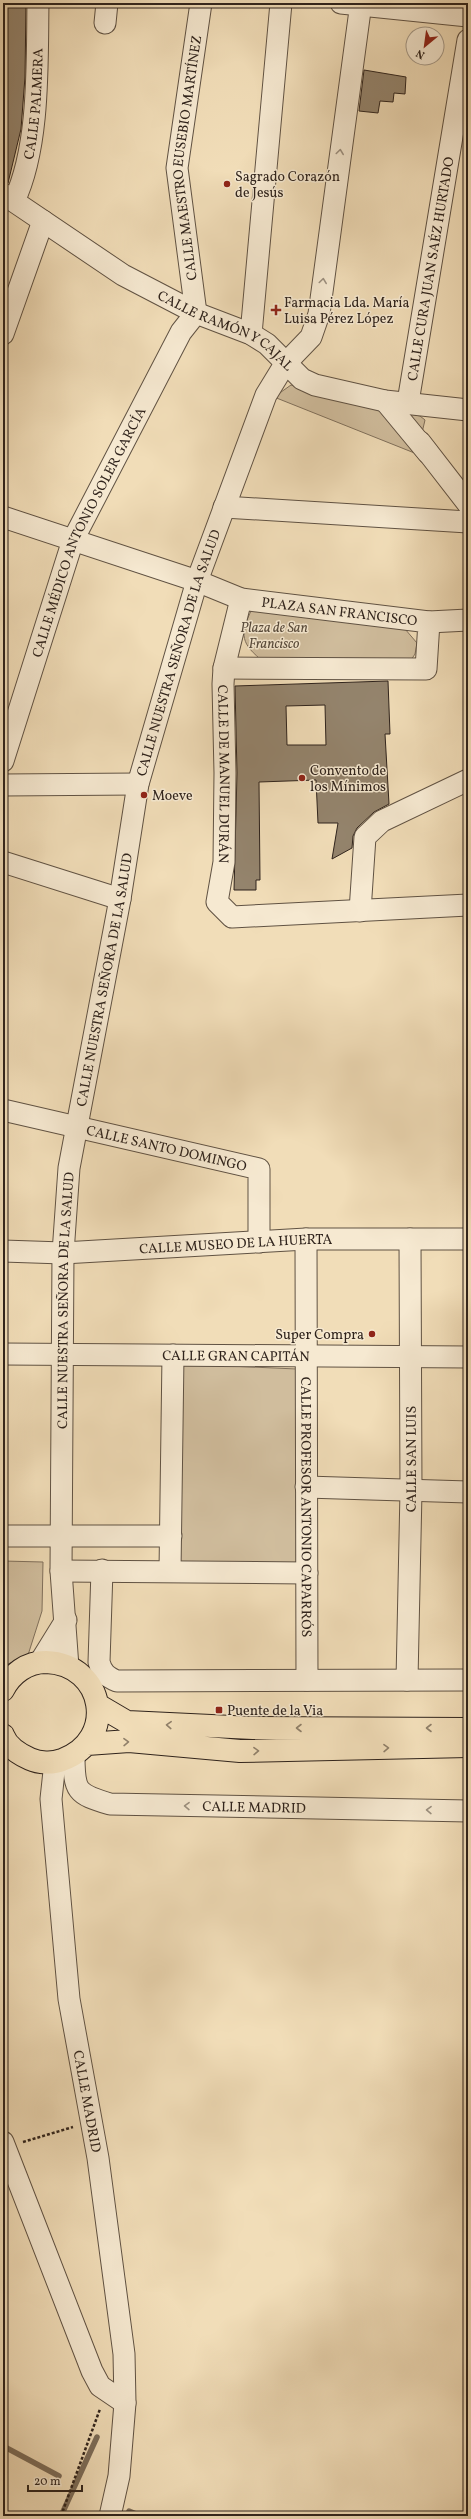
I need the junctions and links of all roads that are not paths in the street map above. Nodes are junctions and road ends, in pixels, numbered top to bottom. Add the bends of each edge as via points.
1 (38, 3) edge
2 (201, 3) edge
3 (281, 3) edge
4 (354, 4) edge
5 (468, 16) edge
6 (468, 40) edge
7 (460, 151) edge
8 (9, 198) edge
9 (43, 220) junction
10 (196, 313) junction
11 (5, 324) edge
12 (251, 334) junction
13 (286, 364) junction
14 (385, 401) junction
15 (408, 402) junction
16 (468, 410) edge
17 (468, 504) edge
18 (224, 507) junction
19 (3, 517) edge
20 (468, 522) edge
21 (73, 540) junction
22 (197, 581) junction
23 (241, 599) junction
24 (468, 620) edge
25 (429, 622) junction
26 (224, 668) junction
27 (3, 761) edge
28 (468, 780) edge
29 (138, 784) junction
30 (3, 785) edge
31 (3, 862) edge
32 (120, 899) junction
33 (468, 905) edge
34 (360, 910) junction
35 (3, 1110) edge
36 (77, 1127) junction
37 (306, 1239) junction
38 (410, 1239) junction
39 (468, 1239) edge
40 (259, 1242) junction
41 (3, 1251) edge
42 (63, 1253) junction
43 (3, 1354) edge
44 (62, 1354) junction
45 (173, 1355) junction
46 (306, 1356) junction
47 (410, 1357) junction
48 (468, 1357) edge
49 (306, 1487) junction
50 (411, 1491) junction
51 (468, 1492) edge
52 (3, 1536) edge
53 (61, 1536) junction
54 (171, 1536) junction
55 (102, 1570) junction
56 (61, 1571) junction
57 (170, 1571) junction
58 (307, 1573) junction
59 (66, 1620) junction
60 (40, 1662) junction
61 (68, 1667) junction
62 (307, 1680) junction
63 (407, 1680) junction
64 (468, 1680) edge
65 (4, 1684) edge
66 (98, 1705) junction
67 (468, 1728) edge
68 (3, 1735) edge
69 (468, 1746) edge
70 (63, 1756) junction
71 (468, 1811) edge
72 (4, 2144) edge
73 (125, 2403) junction
74 (110, 2516) edge

1 - 8 street, CALLE PALMERA via 36,104 22,184
2 - 10 street, CALLE MAESTRO EUSEBIO MARTÍNEZ via 177,168
3 - 12 street
4 - 5 street
13 -> 4 street, CALLE NUESTRA SEÑORA DE LA SALUD via 311,337 319,314
6 - 7 street, CALLE CURA JUAN SAÉZ HURTADO
7 - 15 street, CALLE CURA JUAN SAÉZ HURTADO
8 - 9 street, CALLE RAMÓN Y CAJAL
9 - 10 street, CALLE RAMÓN Y CAJAL via 123,275
9 - 11 street
10 - 12 street, CALLE RAMÓN Y CAJAL
10 - 21 street, CALLE MÉDICO ANTONIO SOLER GARCÍA via 181,332
12 - 13 street, CALLE RAMÓN Y CAJAL via 267,344
13 - 14 street, CALLE RAMÓN Y CAJAL via 302,379 315,385
13 - 18 street, CALLE NUESTRA SEÑORA DE LA SALUD via 266,395
14 - 15 street, CALLE RAMÓN Y CAJAL
14 - 17 street
15 - 16 street, CALLE RAMÓN Y CAJAL
18 - 20 street
18 - 22 street, CALLE NUESTRA SEÑORA DE LA SALUD
19 - 21 street
21 - 22 street
21 - 27 street, CALLE MÉDICO ANTONIO SOLER GARCÍA
22 - 23 street
22 - 29 street, CALLE NUESTRA SEÑORA DE LA SALUD
23 - 25 street, PLAZA SAN FRANCISCO
23 - 26 street, PLAZA SAN FRANCISCO
24 - 25 street
25 - 26 street, PLAZA SAN FRANCISCO via 426,669
26 - 34 street, CALLE DE MANUEL DURÁN via 224,862 217,902 232,917
28 - 34 street via 382,821 365,837
29 - 30 street
29 - 32 street, CALLE NUESTRA SEÑORA DE LA SALUD
31 - 32 street
32 - 36 street, CALLE NUESTRA SEÑORA DE LA SALUD
33 - 34 street
35 - 36 street, CALLE SANTO DOMINGO
36 - 40 street, CALLE SANTO DOMINGO via 259,1168
36 - 42 street, CALLE NUESTRA SEÑORA DE LA SALUD via 69,1168
37 - 38 street, CALLE MUSEO DE LA HUERTA
37 - 40 street, CALLE MUSEO DE LA HUERTA
37 - 46 street, CALLE PROFESOR ANTONIO CAPARRÓS
38 - 39 street, CALLE MUSEO DE LA HUERTA
38 - 47 street, CALLE SAN LUIS
40 - 42 street, CALLE MUSEO DE LA HUERTA
41 - 42 street, CALLE MUSEO DE LA HUERTA
42 - 44 street, CALLE NUESTRA SEÑORA DE LA SALUD
43 - 44 street, CALLE GRAN CAPITÁN
44 - 45 street, CALLE GRAN CAPITÁN
44 - 53 street, CALLE NUESTRA SEÑORA DE LA SALUD
45 - 46 street, CALLE GRAN CAPITÁN
45 - 54 street
46 - 47 street, CALLE GRAN CAPITÁN
46 - 49 street, CALLE PROFESOR ANTONIO CAPARRÓS
47 - 48 street, CALLE GRAN CAPITÁN
47 - 50 street, CALLE SAN LUIS
49 - 50 street
49 - 58 street, CALLE PROFESOR ANTONIO CAPARRÓS
50 - 51 street
50 - 63 street, CALLE SAN LUIS
52 - 53 street
53 - 54 street
53 - 56 street, CALLE NUESTRA SEÑORA DE LA SALUD
54 - 57 street
55 - 56 street
55 - 57 street
55 - 62 street via 99,1662 101,1671 107,1677 123,1681
56 - 59 street, CALLE NUESTRA SEÑORA DE LA SALUD
57 - 58 street
58 - 62 street, CALLE PROFESOR ANTONIO CAPARRÓS
59 - 60 street
59 - 61 street, CALLE NUESTRA SEÑORA DE LA SALUD
60 - 61 main road via 59,1663
60 - 65 main road via 21,1669
61 - 66 main road via 77,1671 91,1686
62 - 63 street
63 - 64 street
67 -> 66 main road via 253,1728 134,1723 127,1722
66 - 70 main road via 97,1724
68 - 70 main road via 18,1753
70 -> 69 main road via 129,1741 240,1752
71 -> 70 street, CALLE MADRID via 110,1804 85,1796
70 - 73 street, CALLE MADRID via 51,1799 69,1999 91,2122 124,2354
72 - 73 street via 92,2371 100,2386
73 - 74 street, CALLE MADRID via 120,2476

